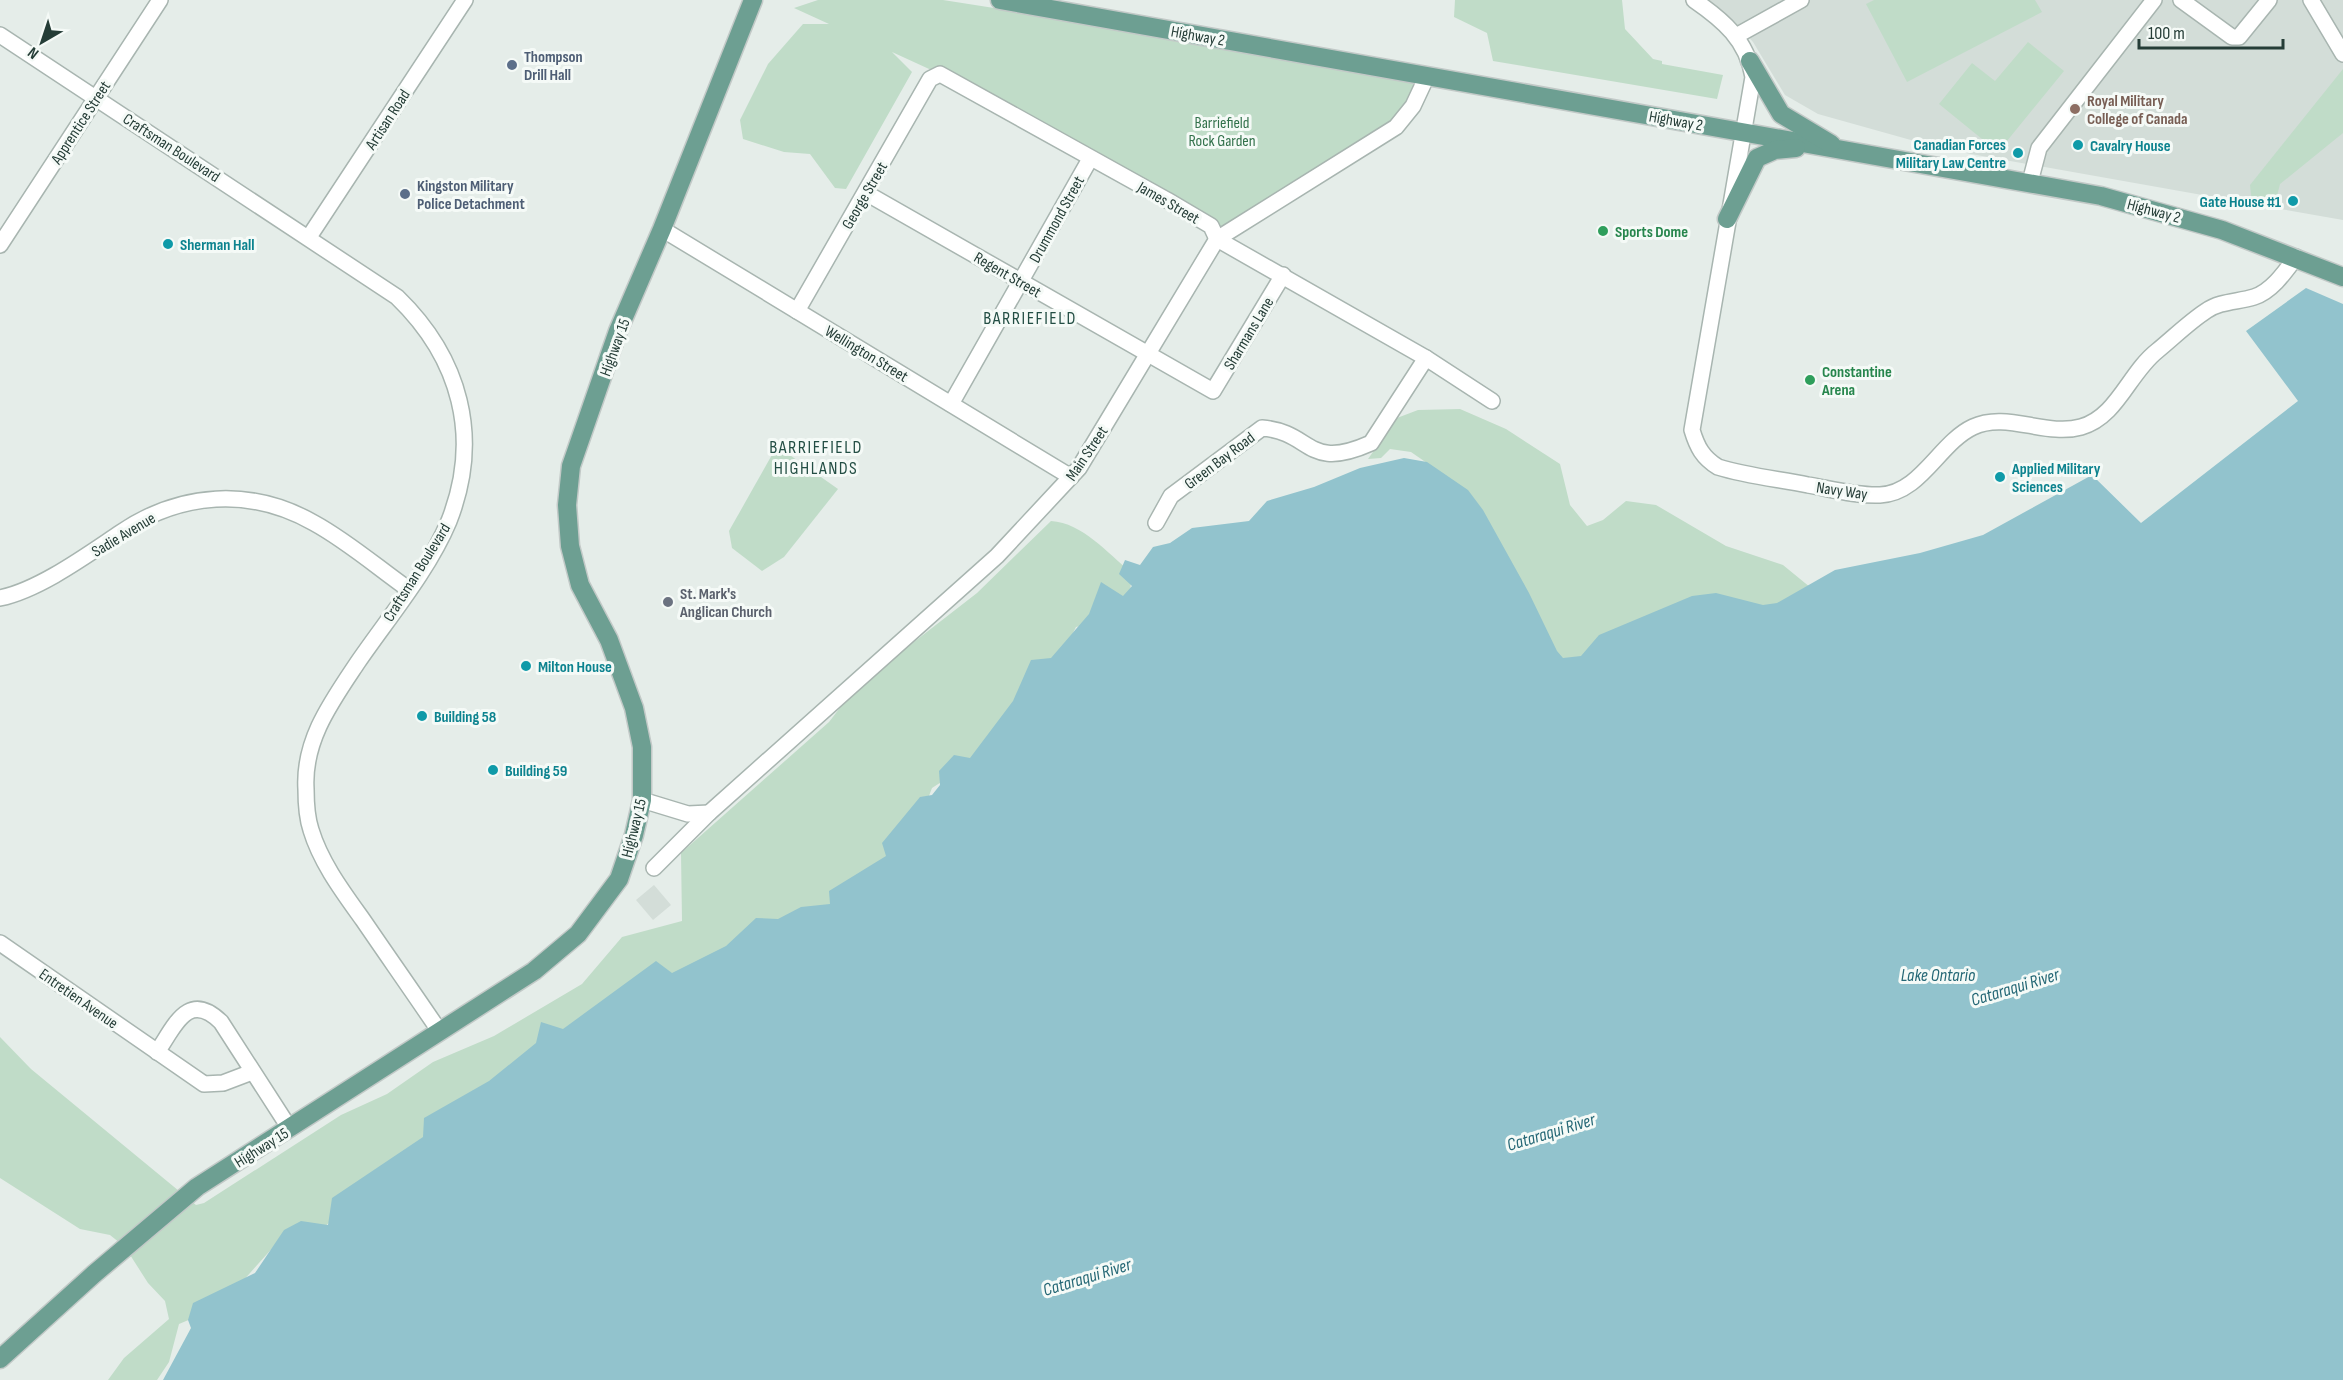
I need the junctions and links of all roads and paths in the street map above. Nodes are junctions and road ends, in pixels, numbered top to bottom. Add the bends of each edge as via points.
1 (160, 0) edge
2 (465, 0) edge
3 (753, 0) edge
4 (1000, 0) edge
5 (1694, 0) edge
6 (1802, 0) edge
7 (2181, 0) edge
8 (2269, 0) edge
9 (2311, 0) edge
10 (2145, 3) edge
11 (0, 35) edge
12 (1736, 36) junction
13 (2343, 54) edge
14 (1750, 61) junction
15 (1427, 76) junction
16 (930, 78) joint
17 (96, 97) junction
18 (1742, 132) junction
19 (1829, 147) junction
20 (1090, 159) junction
21 (2030, 182) junction
22 (866, 193) junction
23 (1727, 219) junction
24 (662, 229) junction
25 (309, 237) junction
26 (1217, 238) junction
27 (0, 245) edge
28 (2296, 257) junction
29 (1283, 274) junction
30 (2343, 277) edge
31 (1021, 281) junction
32 (797, 311) junction
33 (1148, 354) junction
34 (1426, 358) junction
35 (1213, 391) joint
36 (1492, 400) dead end
37 (951, 404) junction
38 (1071, 477) junction
39 (1156, 523) dead end
40 (408, 589) junction
41 (0, 598) edge
42 (642, 800) junction
43 (709, 813) junction
44 (654, 868) dead end
45 (0, 943) edge
46 (440, 1032) junction
47 (157, 1052) junction
48 (252, 1072) junction
49 (290, 1129) junction
50 (0, 1359) edge

1 - 17 street, Apprentice Street
2 - 25 street, Artisan Road
3 - 24 main road, Highway 15
4 - 15 main road, Highway 2
5 - 12 street
6 - 12 street
7 - 8 street via 2232,37 2239,37
9 - 13 street
10 - 21 street via 2039,148
11 - 17 street, Craftsman Boulevard
12 - 14 street
14 - 18 street, Navy Way via 1752,89
14 - 19 main road via 1781,114
15 - 18 main road, Highway 2
15 - 26 street, Main Street via 1413,106 1396,127
16 - 20 street, James Street via 946,76
16 - 22 street, George Street
17 - 25 street, Craftsman Boulevard
17 - 27 street, Apprentice Street
18 - 19 main road, Highway 2
18 - 23 street, Navy Way
19 - 21 main road, Highway 2
19 - 23 main road via 1775,150 1757,158
20 - 26 street, James Street via 1211,226
20 - 31 street, Drummond Street
21 - 28 main road, Highway 2 via 2158,211
22 - 31 street, Regent Street
22 - 32 street, George Street
23 - 28 street, Navy Way via 1694,413 1692,430 1696,446 1710,462 1729,471 1857,494 1881,495 1901,490 1961,434 1981,423 2069,430 2096,420 2109,410 2154,354 2206,310 2267,290
24 - 32 street, Wellington Street
24 - 42 main road, Highway 15 via 618,331 571,466 567,505 570,546 580,585 609,640 634,708 642,747
25 - 40 street, Craftsman Boulevard via 381,285 418,317 437,345 459,398 464,433 463,469 456,498 437,543
26 - 29 street, James Street
26 - 33 street, Main Street
28 - 30 main road, Highway 2
29 - 34 street, James Street
29 - 35 street, Sharmans Lane
31 - 33 street, Regent Street
31 - 37 street, Drummond Street
32 - 37 street, Wellington Street
33 - 35 street, Regent Street
33 - 38 street, Main Street
34 - 36 street, James Street
34 - 39 street, Green Bay Road via 1371,443 1329,455 1277,429 1262,428 1171,496
37 - 38 street, Wellington Street
38 - 43 street, Main Street via 997,556
40 - 41 street, Sadie Avenue via 305,519 275,505 212,498 150,515 65,570
40 - 46 street, Craftsman Boulevard via 319,723 308,754 305,788 311,829 325,864
42 - 43 street via 688,814
42 - 46 main road, Highway 15 via 619,879 578,934 511,988
43 - 44 street, Main Street
45 - 47 street, Entretien Avenue
46 - 49 main road, Highway 15
47 - 48 street, Entretien Avenue via 204,1084 223,1083
47 - 48 street via 186,1012 196,1007 209,1010 221,1022
48 - 49 street
49 - 50 main road, Highway 15 via 197,1187

